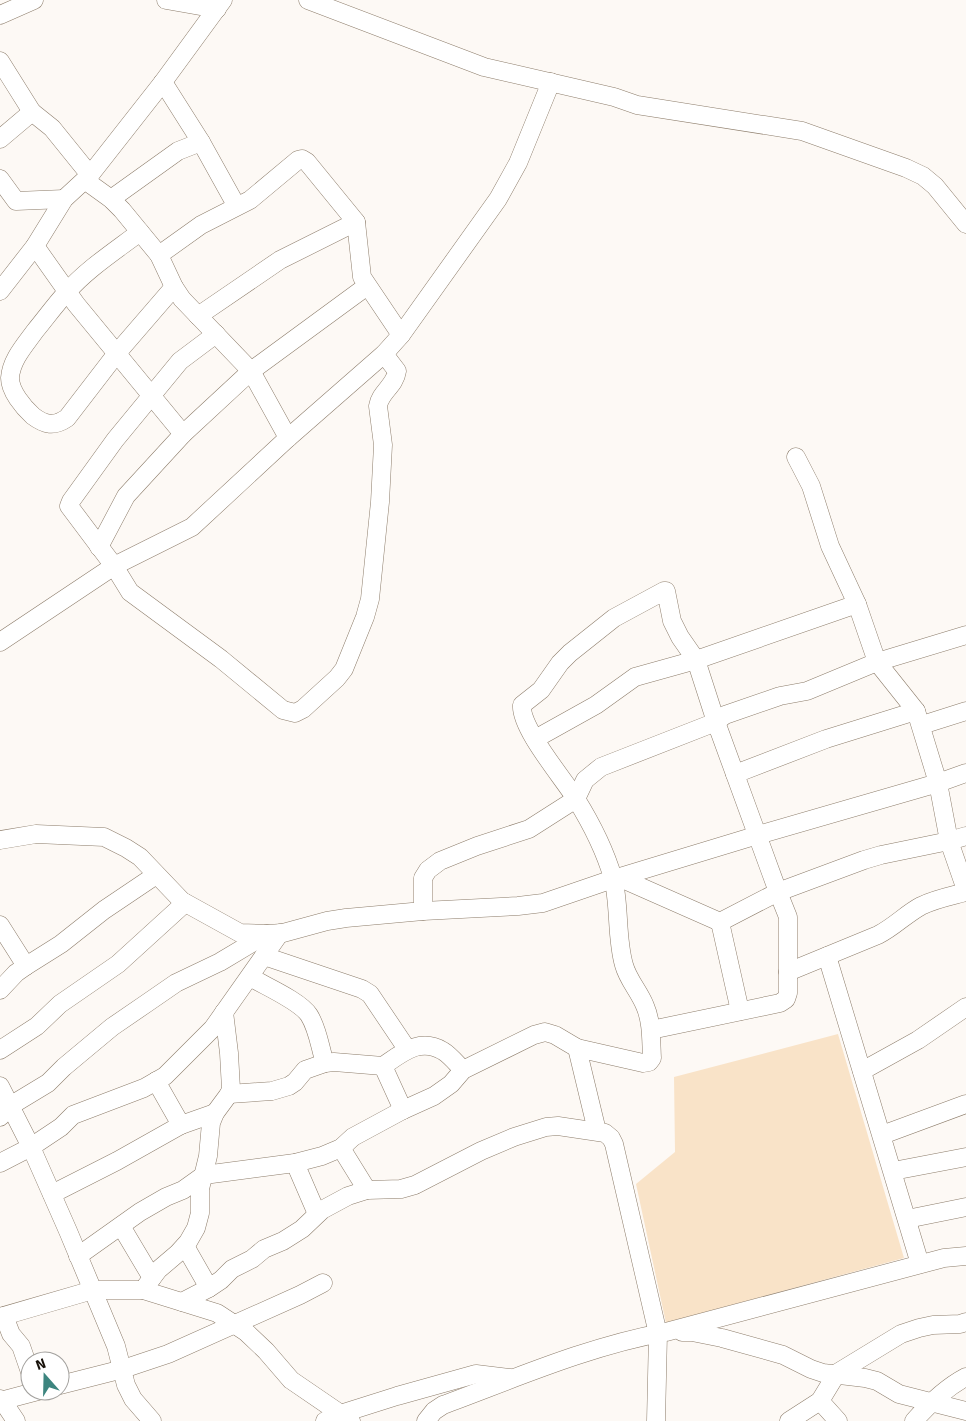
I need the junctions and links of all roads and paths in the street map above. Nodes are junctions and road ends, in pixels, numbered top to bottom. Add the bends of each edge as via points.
1 (34, 0) edge
2 (166, 0) edge
3 (308, 0) edge
4 (220, 4) edge
5 (0, 15) edge
6 (0, 61) edge
7 (163, 82) junction
8 (550, 82) junction
9 (32, 112) junction
10 (0, 140) edge
11 (200, 142) junction
12 (88, 178) junction
13 (0, 179) edge
14 (64, 199) junction
15 (111, 199) junction
16 (236, 205) junction
17 (356, 222) junction
18 (966, 224) edge
19 (140, 232) junction
20 (35, 246) junction
21 (159, 255) junction
22 (367, 286) junction
23 (174, 287) junction
24 (0, 291) edge
25 (67, 292) junction
26 (198, 316) junction
27 (216, 334) junction
28 (401, 335) junction
29 (117, 353) junction
30 (384, 354) junction
31 (251, 371) junction
32 (151, 395) junction
33 (183, 434) junction
34 (288, 438) junction
35 (796, 457) dead end
36 (99, 547) junction
37 (114, 566) junction
38 (857, 604) junction
39 (966, 635) edge
40 (0, 642) edge
41 (696, 660) junction
42 (877, 662) junction
43 (966, 711) edge
44 (919, 718) junction
45 (716, 722) junction
46 (535, 739) junction
47 (966, 773) edge
48 (735, 774) junction
49 (938, 783) junction
50 (576, 799) junction
51 (758, 835) junction
52 (958, 839) edge
53 (0, 840) edge
54 (156, 875) junction
55 (616, 878) junction
56 (966, 891) edge
57 (778, 892) junction
58 (185, 903) junction
59 (422, 911) junction
60 (720, 922) junction
61 (0, 925) edge
62 (273, 934) junction
63 (7, 951) edge
64 (264, 956) junction
65 (827, 956) junction
66 (26, 966) junction
67 (788, 972) junction
68 (250, 977) junction
69 (0, 990) edge
70 (966, 1007) edge
71 (740, 1011) junction
72 (224, 1012) junction
73 (651, 1030) junction
74 (577, 1048) junction
75 (407, 1049) junction
76 (0, 1050) edge
77 (325, 1063) junction
78 (383, 1066) junction
79 (463, 1070) junction
80 (862, 1071) junction
81 (156, 1081) junction
82 (0, 1086) edge
83 (229, 1094) junction
84 (966, 1104) edge
85 (402, 1110) junction
86 (5, 1112) edge
87 (215, 1113) junction
88 (181, 1125) junction
89 (597, 1131) junction
90 (882, 1135) junction
91 (31, 1147) junction
92 (341, 1148) junction
93 (966, 1157) edge
94 (0, 1163) edge
95 (295, 1163) junction
96 (892, 1171) junction
97 (204, 1175) junction
98 (367, 1190) junction
99 (52, 1194) junction
100 (966, 1207) edge
101 (317, 1214) junction
102 (907, 1219) junction
103 (121, 1226) junction
104 (185, 1246) junction
105 (78, 1256) junction
106 (966, 1256) edge
107 (920, 1264) junction
108 (323, 1283) dead end
109 (148, 1284) junction
110 (209, 1288) junction
111 (93, 1290) junction
112 (182, 1302) junction
113 (2, 1316) edge
114 (966, 1322) edge
115 (234, 1324) junction
116 (662, 1333) junction
117 (23, 1351) edge
118 (123, 1369) junction
119 (837, 1373) junction
120 (966, 1377) edge
121 (514, 1379) junction
122 (70, 1382) edge
123 (20, 1395) edge
124 (1, 1400) edge
125 (820, 1401) junction
126 (932, 1401) junction
127 (966, 1411) edge
128 (339, 1419) edge
129 (16, 1421) edge
130 (152, 1421) edge
131 (426, 1421) edge
132 (656, 1421) edge
133 (789, 1421) edge
134 (838, 1421) edge
135 (914, 1421) edge

1 - 5 street
2 - 4 street
3 - 8 street via 484,67
4 - 7 street
6 - 9 street
7 - 11 street
7 - 12 street
8 - 18 street via 637,105 802,131 923,176
8 - 28 street via 518,163 498,199
9 - 10 street
9 - 12 street via 52,128
11 - 15 street via 178,151
11 - 16 street
12 - 14 street
12 - 15 street
13 - 14 street via 16,201
14 - 20 street
15 - 19 street
16 - 17 street via 250,200 302,159
16 - 21 street
17 - 22 street via 360,268
17 - 26 street via 280,260
19 - 21 street
19 - 25 street via 98,263
20 - 24 street
20 - 25 street
21 - 23 street
22 - 28 street
22 - 31 street
23 - 26 street
23 - 29 street
25 - 29 street
25 - 29 street via 12,365 11,388 32,415 45,424 58,424 67,418
26 - 27 street
27 - 31 street
27 - 32 street via 180,361
28 - 30 street
29 - 32 street
30 - 34 street
30 - 37 street via 397,371 396,379 378,406 383,445 370,599 344,669 303,709 295,713 283,710 221,659 138,599
31 - 33 street
31 - 34 street
32 - 33 street
32 - 36 street via 69,506
33 - 36 street via 126,496
34 - 37 street via 192,527
35 - 38 street via 811,486 830,546
36 - 37 street
37 - 40 street
38 - 41 street
38 - 42 street
39 - 42 street
41 - 45 street
41 - 46 street via 635,677 596,705
41 - 46 street via 676,630 668,595 664,591 620,614 570,653 541,690 522,705 521,711
42 - 44 street
42 - 45 street via 812,689 725,714
43 - 44 street
44 - 48 street via 826,738
44 - 49 street
45 - 48 street
45 - 50 street via 601,767 586,780
46 - 50 street
47 - 49 street
48 - 51 street
49 - 51 street
49 - 52 street
50 - 55 street
50 - 59 street via 529,829 440,861 423,878
51 - 55 street
51 - 57 street
52 - 56 street
52 - 57 street via 881,855
53 - 54 street via 36,834 104,837 140,857
54 - 58 street
54 - 66 street
55 - 59 street via 543,903
55 - 60 street
55 - 73 street via 623,964 645,1006
56 - 65 street via 926,904 885,931
57 - 60 street
57 - 67 street via 788,917
58 - 62 street via 240,933
58 - 76 street via 118,964
59 - 62 street via 346,918
60 - 71 street
61 - 63 street
62 - 64 street
62 - 86 street via 146,1003 112,1026 48,1083
63 - 66 street
64 - 68 street
64 - 75 street via 370,994
65 - 67 street
65 - 80 street
66 - 69 street
67 - 71 street via 786,999
68 - 72 street
68 - 77 street via 300,1006 309,1015
70 - 80 street via 918,1040
71 - 73 street
72 - 81 street via 213,1028
72 - 83 street via 231,1072
73 - 74 street via 652,1058 649,1062
74 - 79 street via 555,1034 545,1032
74 - 89 street
75 - 78 street
75 - 79 street via 417,1045 431,1046 444,1051
77 - 78 street
77 - 83 street via 305,1070 289,1086 272,1091
78 - 85 street
79 - 85 street via 434,1096
80 - 90 street
81 - 88 street
81 - 91 street via 73,1115
82 - 86 street
83 - 87 street
84 - 90 street
85 - 92 street
86 - 91 street
87 - 88 street
87 - 97 street
88 - 99 street
89 - 98 street via 546,1127 482,1150 415,1186
89 - 116 street via 606,1133 614,1144
90 - 96 street
91 - 94 street
91 - 99 street
92 - 95 street
92 - 98 street
93 - 96 street
95 - 97 street
95 - 101 street
96 - 102 street
97 - 103 street
97 - 104 street via 196,1228
98 - 101 street via 335,1202
99 - 105 street
100 - 102 street
101 - 110 street via 302,1229 232,1269
102 - 107 street
103 - 105 street
103 - 109 street
104 - 109 street via 158,1270
104 - 110 street
105 - 111 street
106 - 107 street
107 - 116 street
108 - 115 street
109 - 111 street
109 - 112 street
110 - 112 street
111 - 113 street
111 - 118 street
112 - 115 street via 217,1313
113 - 117 street
114 - 119 street via 932,1325 901,1334
115 - 118 street via 168,1354
115 - 128 street via 266,1350 291,1380
116 - 119 street via 692,1332 722,1338 783,1355 823,1373
116 - 121 street via 625,1340
116 - 132 street
118 - 122 street
118 - 130 street via 133,1399
119 - 125 street
119 - 126 street via 877,1381 899,1394
120 - 126 street
121 - 128 street via 476,1374
121 - 131 street via 443,1405
123 - 124 street
124 - 129 street
125 - 133 street
125 - 134 street
126 - 127 street
126 - 135 street

